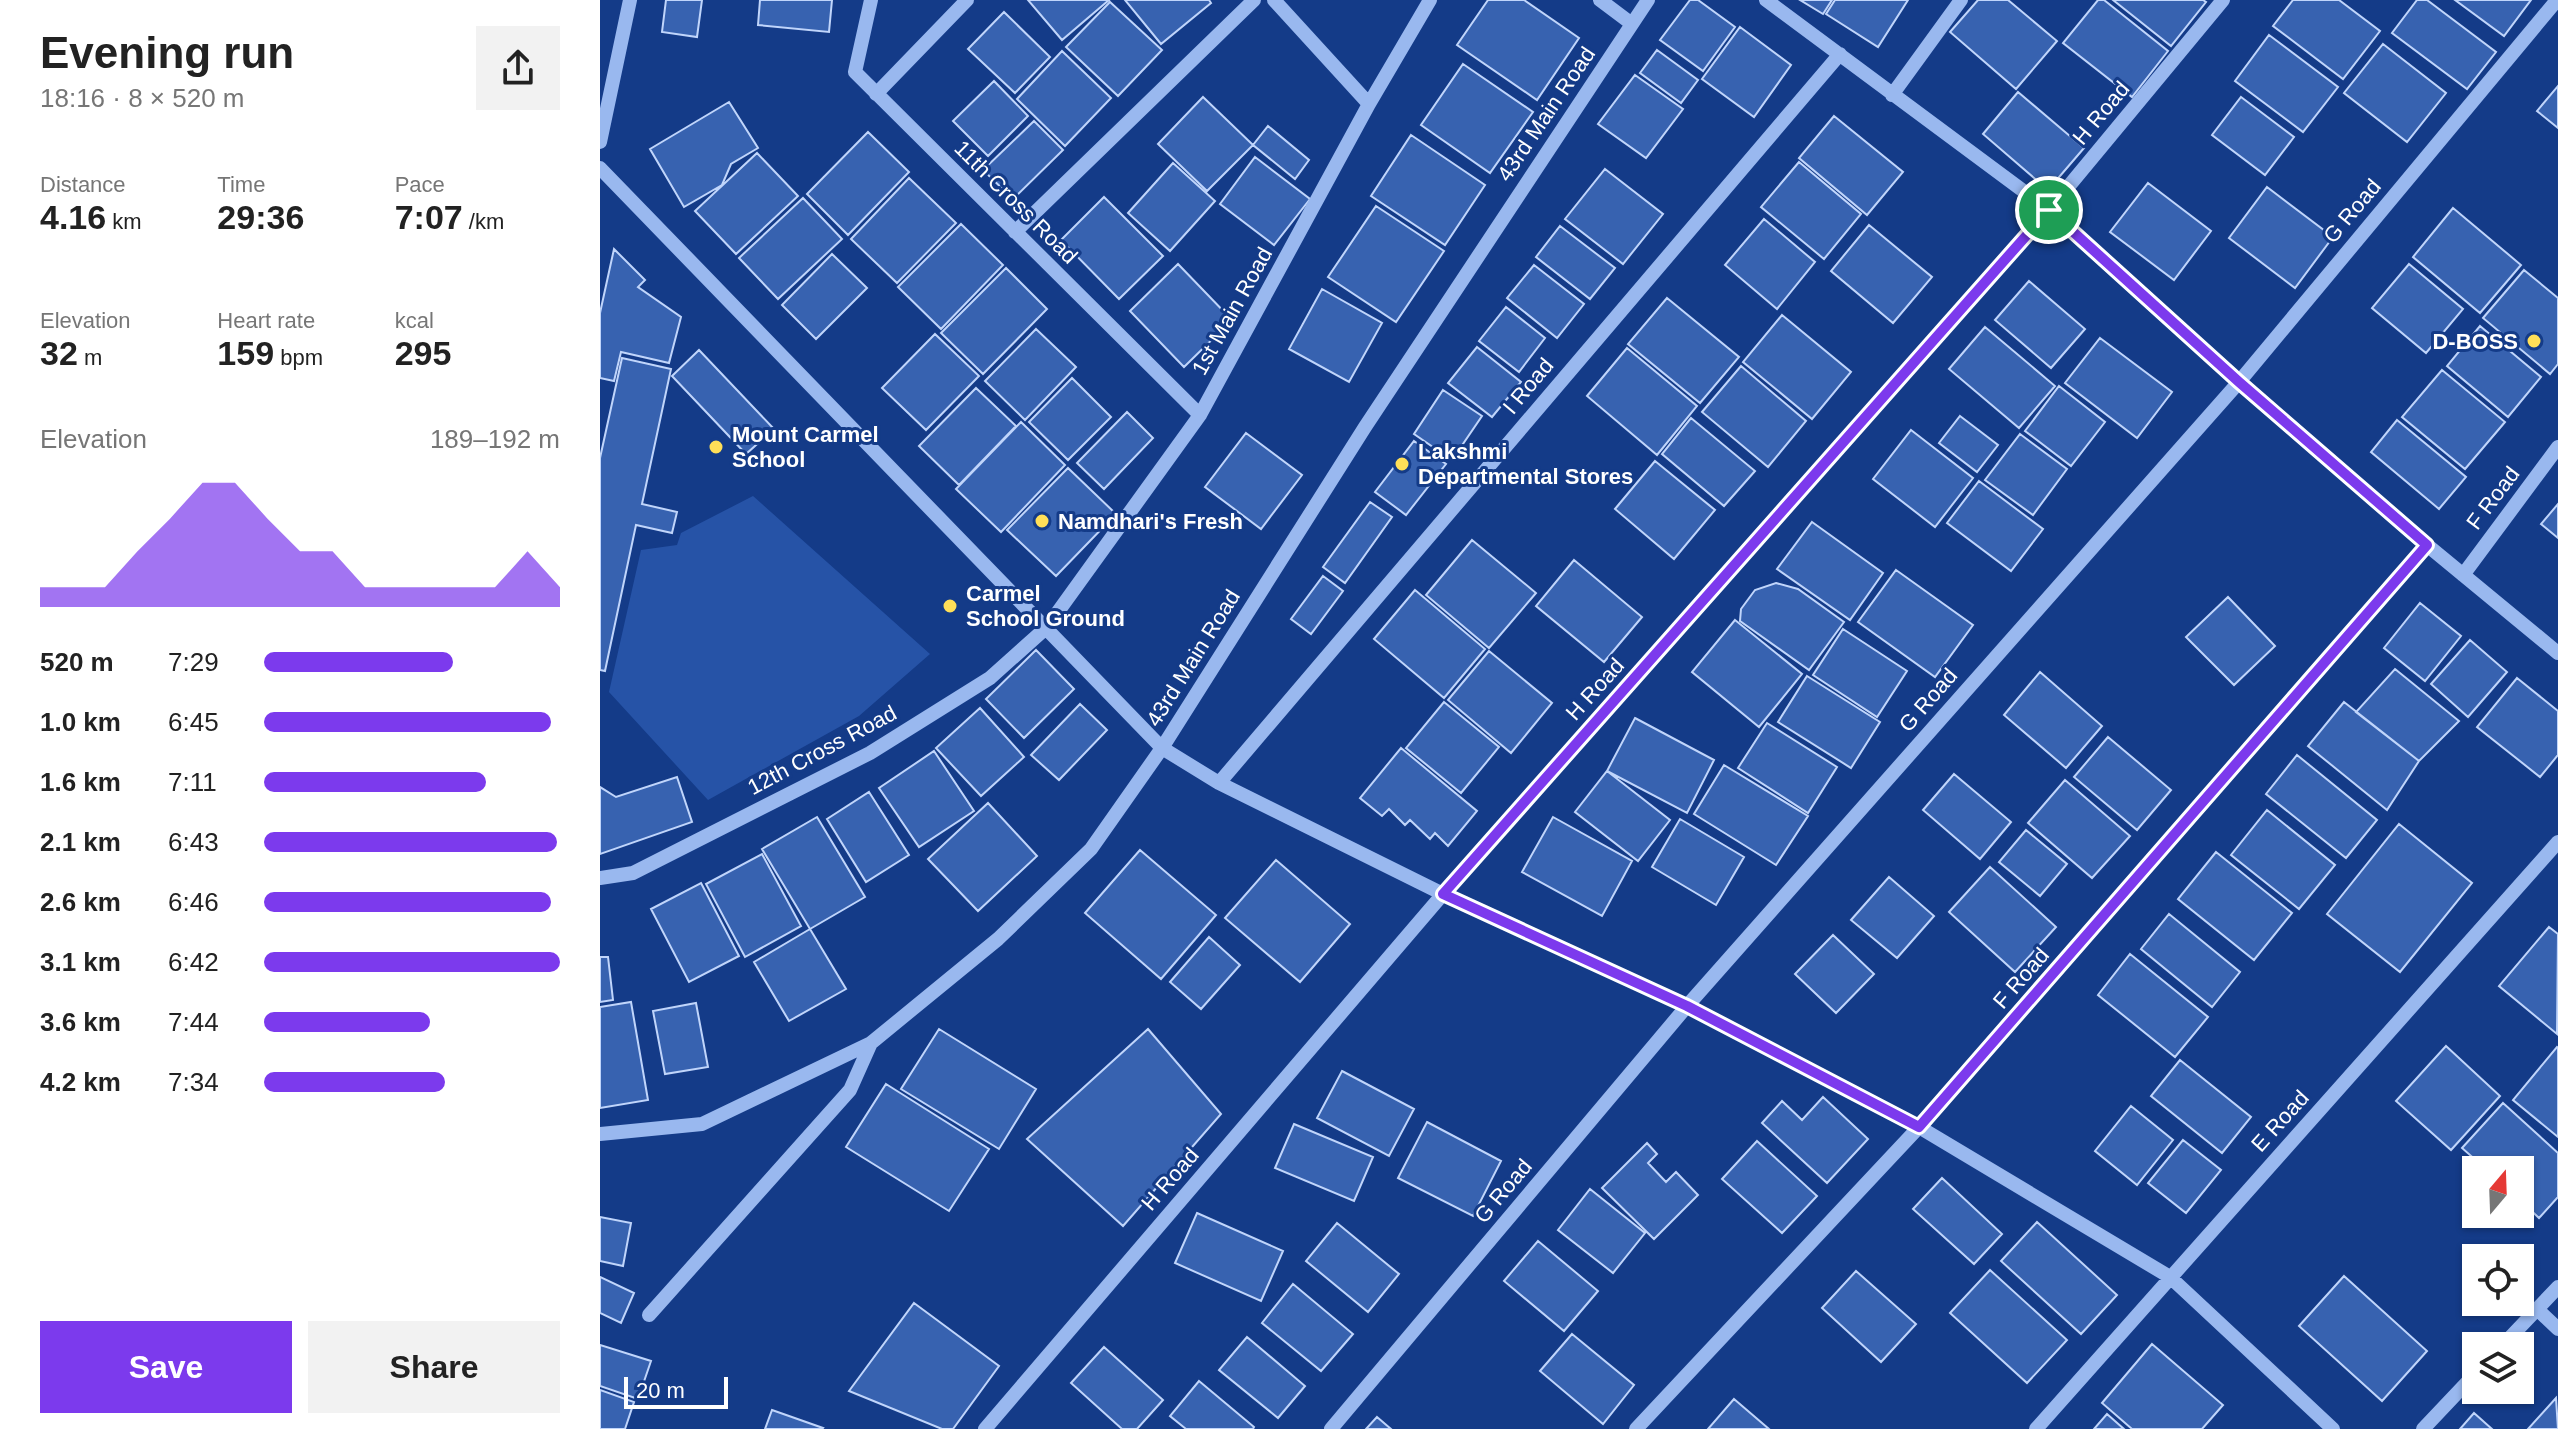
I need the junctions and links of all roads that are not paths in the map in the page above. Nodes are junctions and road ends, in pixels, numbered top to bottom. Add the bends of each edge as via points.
1 (630, 0) edge
2 (871, 0) edge
3 (967, 0) edge
4 (1254, 0) edge
5 (1274, 0) edge
6 (1430, 0) edge
7 (1600, 0) edge
8 (1648, 0) edge
9 (1766, 0) edge
10 (1961, 0) edge
11 (2223, 0) edge
12 (2557, 0) edge
13 (1632, 24) junction
14 (1840, 54) junction
15 (876, 94) junction
16 (1892, 95) junction
17 (1369, 104) junction
18 (600, 142) edge
19 (600, 168) edge
20 (2049, 210) junction
21 (1015, 232) junction
22 (2239, 382) junction
23 (1200, 415) junction
24 (2558, 447) edge
25 (2427, 545) junction
26 (2463, 575) junction
27 (1047, 627) junction
28 (2558, 653) edge
29 (1162, 748) junction
30 (1219, 783) junction
31 (2558, 842) edge
32 (600, 878) edge
33 (1443, 894) junction
34 (1687, 1006) junction
35 (871, 1043) junction
36 (1919, 1127) junction
37 (600, 1134) edge
38 (2170, 1277) junction
39 (2558, 1287) edge
40 (2537, 1309) junction
41 (649, 1315) dead end
42 (2558, 1329) edge
43 (2515, 1332) edge
44 (2462, 1388) edge
45 (985, 1429) edge
46 (1331, 1429) edge
47 (1636, 1429) edge
48 (2036, 1429) edge
49 (2333, 1429) edge
50 (2423, 1429) edge

1 - 18 street
2 - 15 street, 11th Cross Road via 855,72
3 - 15 street
4 - 21 street
5 - 17 street
6 - 17 street, 1st Main Road
7 - 13 street
8 - 13 street, 43rd Main Road
9 - 14 street
10 - 16 street
11 - 20 street, H Road
12 - 22 street, G Road
13 - 29 street, 43rd Main Road via 1365,427
14 - 16 street
14 - 30 street, I Road
15 - 21 street, 11th Cross Road
16 - 20 street
17 - 23 street, 1st Main Road
19 - 27 street
20 - 22 street
20 - 33 street, H Road
21 - 23 street, 11th Cross Road
22 - 25 street
22 - 34 street, G Road
23 - 27 street, 1st Main Road
24 - 26 street, F Road
25 - 26 street
25 - 36 street, F Road
26 - 28 street
27 - 29 street
27 - 32 street, 12th Cross Road via 990,678 870,753 633,873
29 - 30 street
29 - 35 street, 43rd Main Road via 1091,849 998,939
30 - 33 street
31 - 38 street, E Road
33 - 34 street
33 - 45 street, H Road
34 - 36 street
34 - 46 street, G Road
35 - 37 street, 43rd Main Road via 702,1124
35 - 41 street via 850,1090
36 - 38 street
36 - 47 street, F Road
38 - 48 street, E Road
38 - 49 street
39 - 40 street
40 - 42 street
40 - 43 street
44 - 50 street

